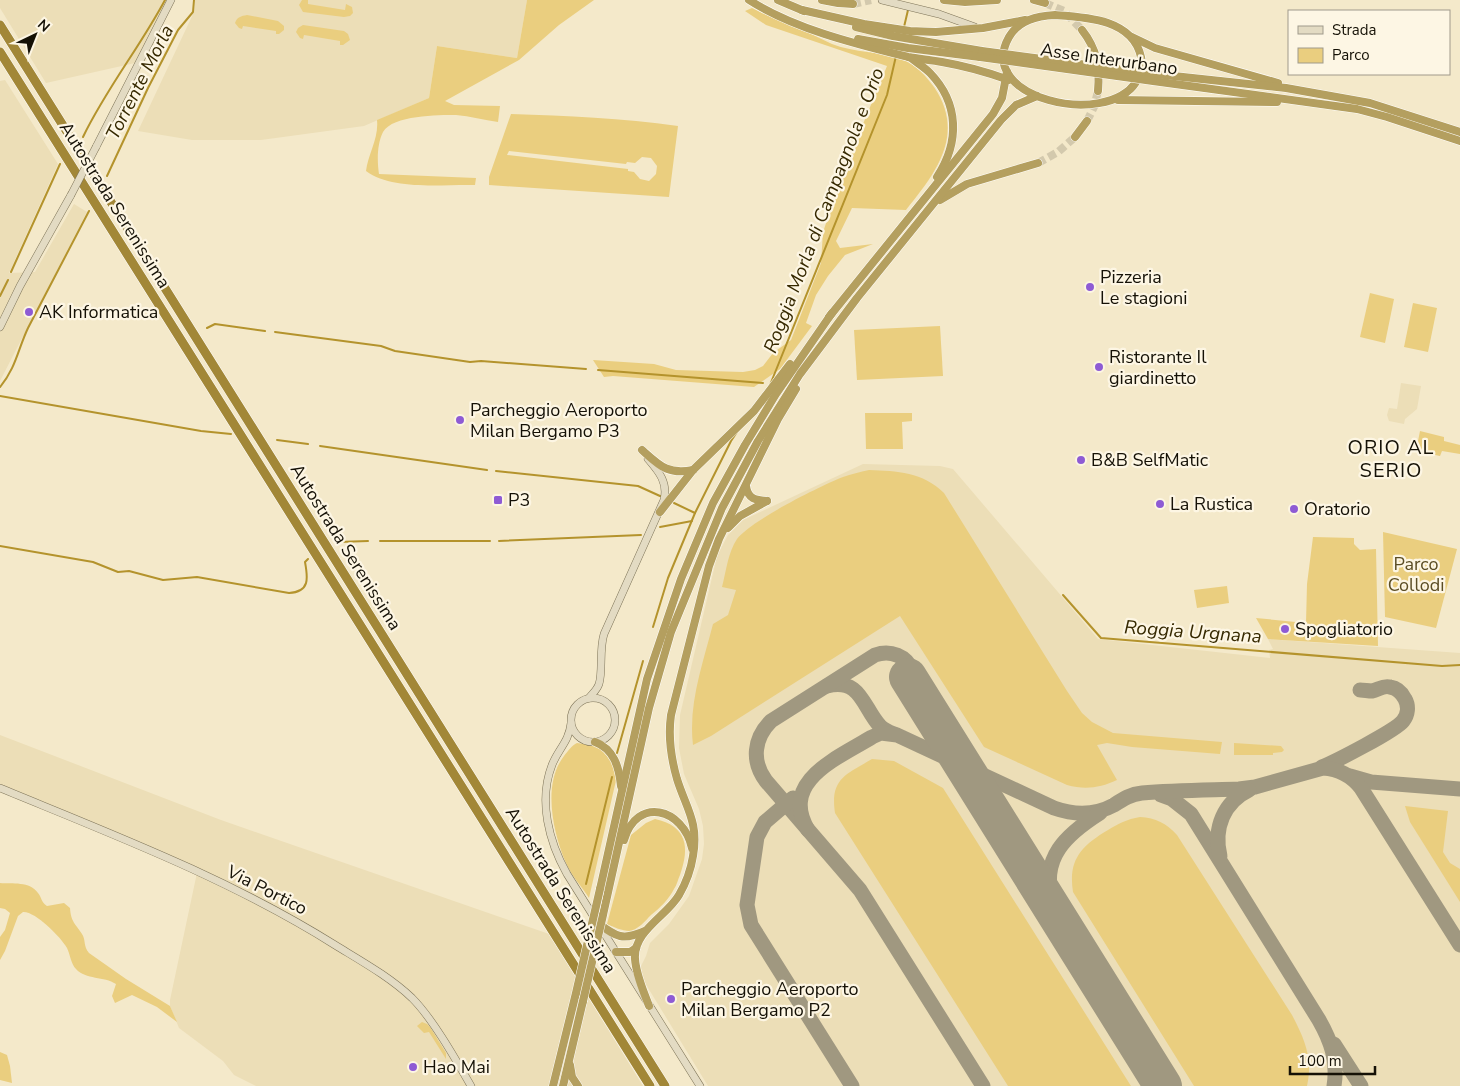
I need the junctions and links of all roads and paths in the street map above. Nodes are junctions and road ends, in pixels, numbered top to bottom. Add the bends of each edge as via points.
1 (171, 0) edge
2 (750, 0) edge
3 (756, 0) edge
4 (778, 0) edge
5 (822, 0) edge
6 (882, 0) edge
7 (944, 0) edge
8 (997, 0) edge
9 (1034, 0) edge
10 (1045, 3) dead end
11 (853, 4) dead end
12 (1027, 20) junction
13 (0, 25) edge
14 (983, 28) junction
15 (1082, 30) tunnel mouth
16 (910, 35) junction
17 (1130, 36) junction
18 (888, 48) junction
19 (0, 52) edge
20 (907, 54) junction
21 (981, 54) junction
22 (1007, 76) junction
23 (1154, 77) junction
24 (1098, 91) tunnel mouth
25 (1307, 92) junction
26 (1037, 96) junction
27 (1114, 100) junction
28 (1357, 109) junction
29 (1088, 121) tunnel mouth
30 (1460, 132) edge
31 (1075, 137) tunnel mouth
32 (1460, 142) edge
33 (1038, 163) tunnel mouth
34 (927, 211) junction
35 (897, 233) junction
36 (832, 313) junction
37 (0, 327) edge
38 (821, 345) junction
39 (642, 450) joint
40 (693, 470) junction
41 (746, 486) junction
42 (660, 512) junction
43 (719, 539) junction
44 (589, 698) junction
45 (571, 723) junction
46 (584, 740) junction
47 (595, 742) junction
48 (562, 750) junction
49 (0, 788) edge
50 (622, 792) junction
51 (694, 854) junction
52 (614, 868) junction
53 (598, 923) junction
54 (646, 930) junction
55 (636, 948) junction
56 (616, 952) junction
57 (649, 1006) junction
58 (569, 1059) junction
59 (470, 1086) edge
60 (553, 1086) edge
61 (563, 1086) edge
62 (578, 1086) edge
63 (650, 1086) edge
64 (665, 1086) edge
65 (700, 1086) edge

1 - 37 main road, bridge
2 - 18 highway via 768,11 840,39
3 - 18 highway via 826,30
4 - 16 highway, Asse Interurbano via 852,26
5 - 11 highway
6 - 14 main road
7 - 8 highway
9 - 10 highway
12 - 14 highway
12 - 17 highway via 1075,16 1110,24
12 - 22 highway via 1015,29 1006,45
13 - 64 highway, Autostrada Serenissima
14 - 16 highway
15 - 24 highway via 1097,58
16 - 21 highway, Asse Interurbano
17 - 25 highway via 1155,48 1273,82 1302,87
17 - 27 highway via 1138,47 1142,67 1140,76 1127,93
18 - 20 highway
19 - 63 highway, Autostrada Serenissima
20 - 21 highway, Asse Interurbano
20 - 22 highway
20 - 35 highway via 940,85 950,107 953,130 945,164
21 - 23 highway, Asse Interurbano, bridge
22 - 26 highway
22 - 35 highway via 1002,98 993,114
23 - 25 highway, Asse Interurbano
23 - 28 highway, Asse Interurbano
25 - 30 highway, Asse Interurbano via 1370,103
26 - 27 highway via 1057,102 1093,105
26 - 34 highway via 1010,110
27 - 28 highway via 1269,101 1350,112
28 - 32 highway, Asse Interurbano
29 - 31 highway
33 - 34 highway via 967,184 943,197
34 - 38 highway
35 - 36 highway
36 - 40 highway via 754,411
36 - 50 highway via 759,420 713,504 681,579 647,679
38 - 41 highway via 778,419
38 - 52 highway via 758,441 722,508 671,632 649,708
39 - 40 highway via 664,468 682,472
39 - 42 main road via 664,480 665,496
40 - 42 highway
41 - 43 highway
41 - 43 highway via 751,498 766,500 733,522
42 - 44 main road via 606,627 601,647 599,684
43 - 51 highway via 709,566 669,726 674,769 693,819
44 - 45 main road via 575,707
44 - 47 main road via 604,701 612,708 615,718 611,733
45 - 46 main road via 575,733
45 - 48 main road via 570,734
46 - 47 main road
46 - 48 main road via 571,743
47 - 50 highway via 614,756
48 - 53 main road via 553,763 547,782 548,829 559,860
49 - 59 main road, Via Portico via 179,862 298,922 393,982 426,1014
50 - 60 highway, bridge
51 - 52 highway via 687,831 680,822 662,813 651,812 630,825
51 - 54 highway via 679,895
52 - 58 highway, bridge
53 - 54 highway via 611,934 622,937
53 - 56 main road
54 - 55 highway
55 - 56 highway via 630,952
55 - 57 highway via 636,968
56 - 57 main road
57 - 65 main road
58 - 61 highway
58 - 62 highway via 570,1071

